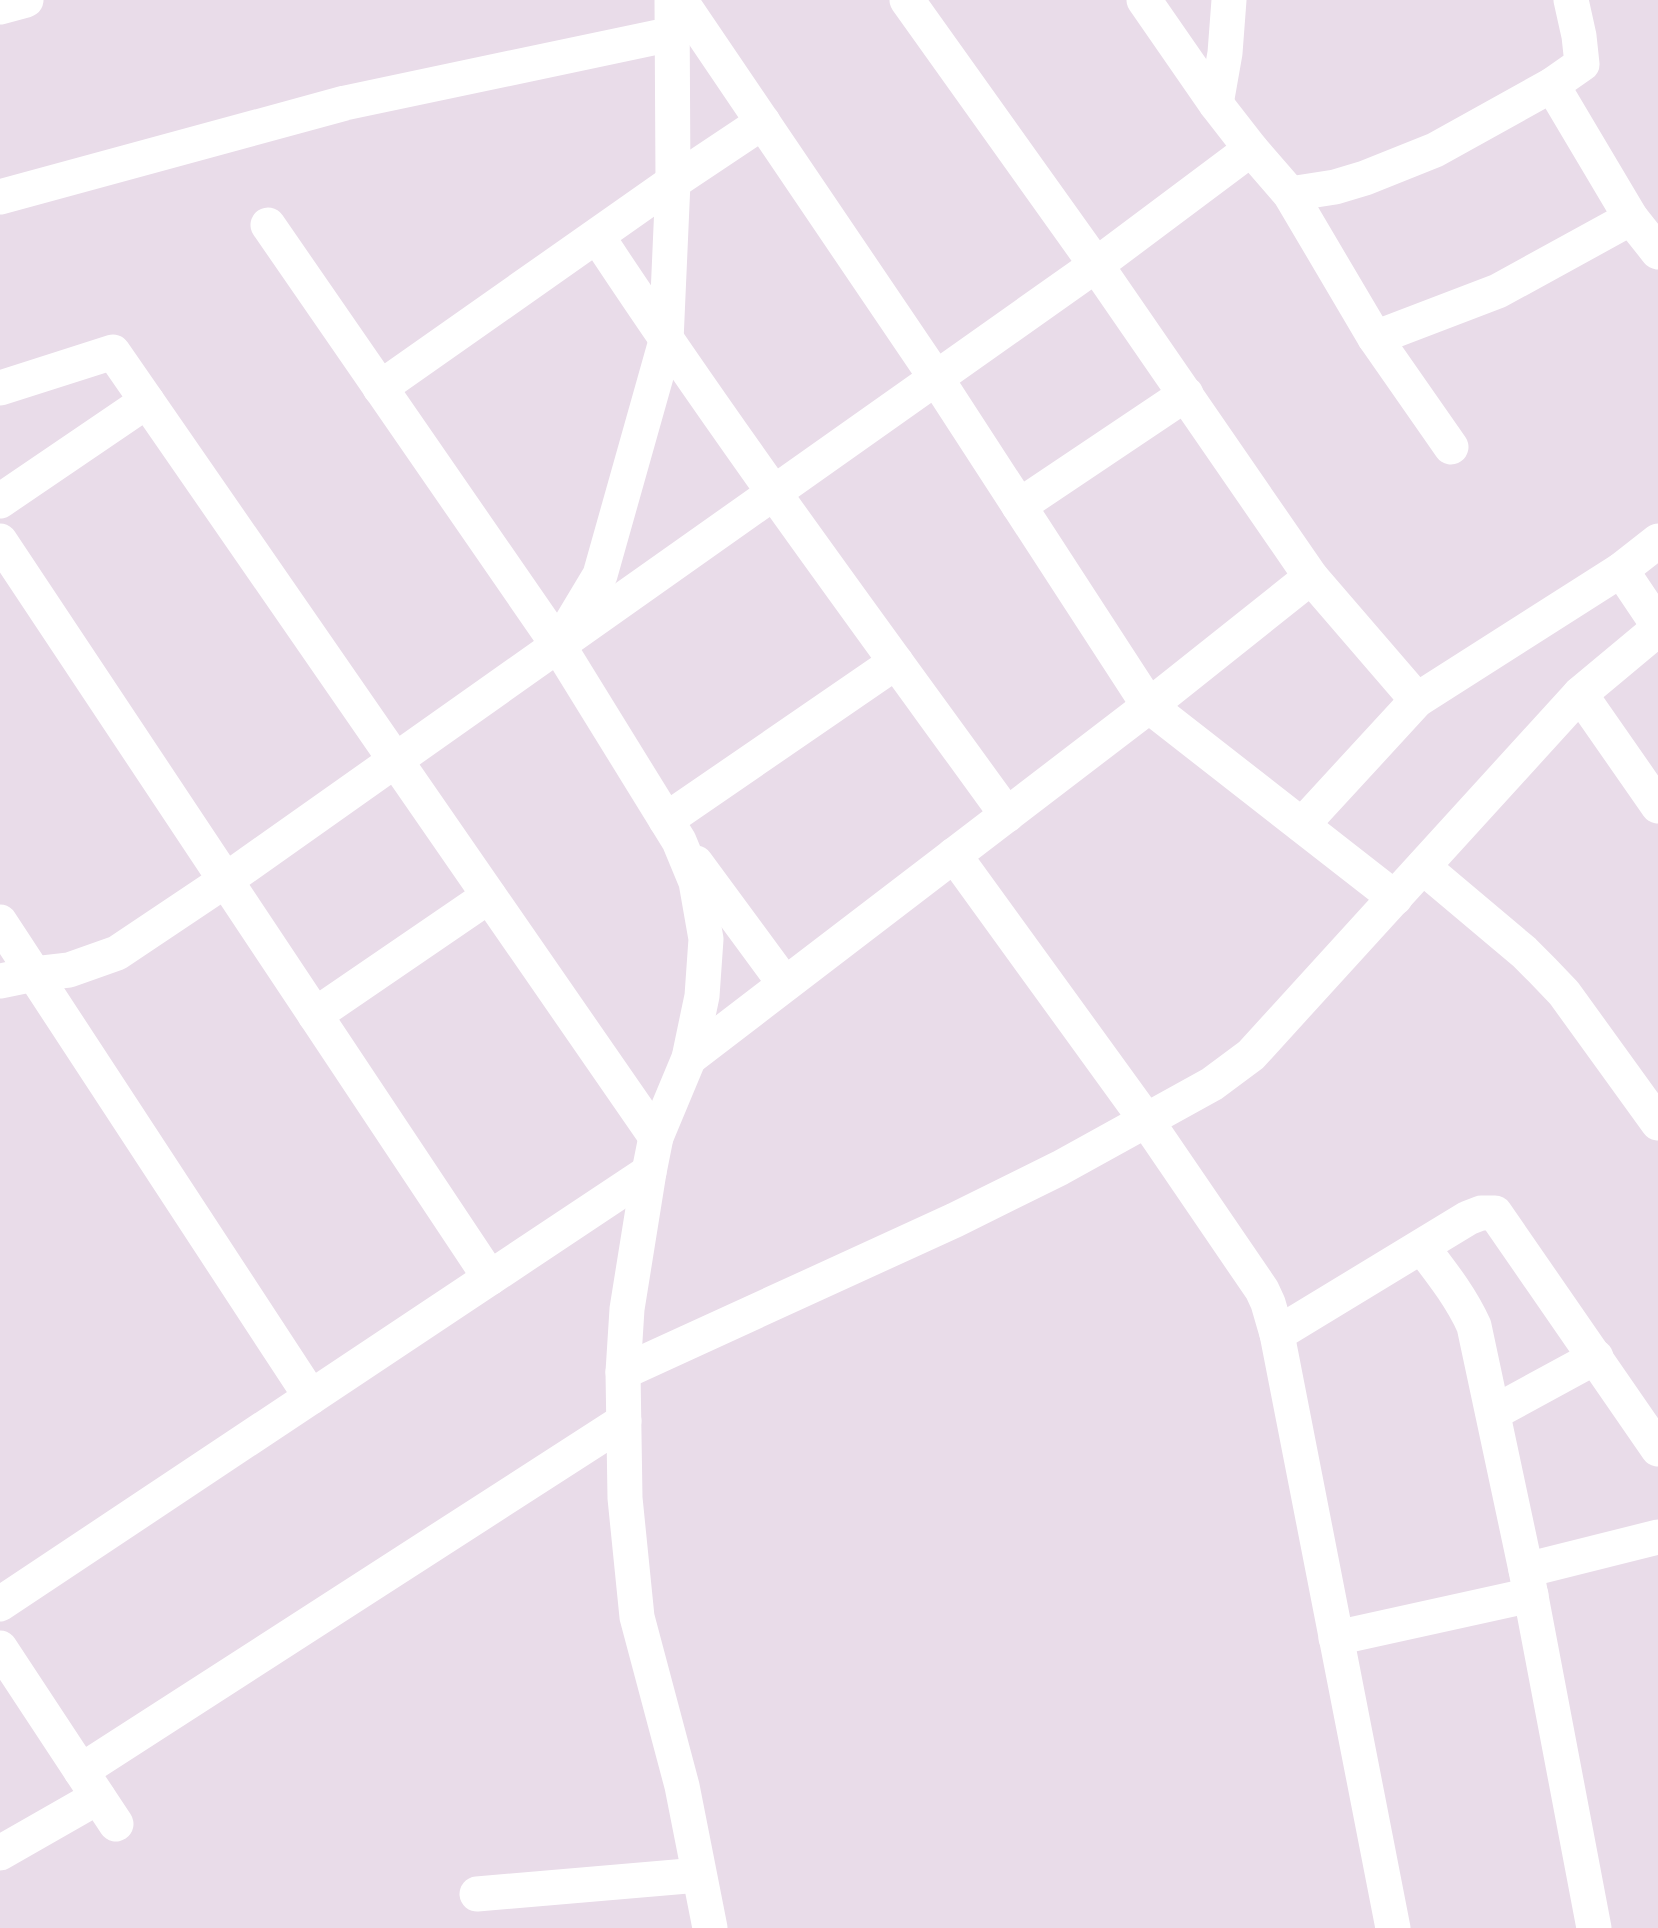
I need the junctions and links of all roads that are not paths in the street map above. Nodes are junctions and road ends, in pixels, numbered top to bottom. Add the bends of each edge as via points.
1 (26, 0) edge
2 (680, 0) edge
3 (906, 0) edge
4 (1144, 0) edge
5 (1229, 0) edge
6 (1571, 0) edge
7 (0, 7) edge
8 (672, 17) edge
9 (1552, 85) junction
10 (1216, 104) junction
11 (762, 122) junction
12 (1251, 149) junction
13 (673, 182) junction
14 (1290, 194) junction
15 (0, 197) edge
16 (1631, 218) junction
17 (268, 225) dead end
18 (597, 236) junction
19 (1658, 252) edge
20 (1096, 265) junction
21 (1375, 338) junction
22 (666, 341) junction
23 (936, 377) junction
24 (0, 387) edge
25 (380, 388) junction
26 (1186, 394) junction
27 (147, 401) junction
28 (1451, 447) dead end
29 (773, 493) junction
30 (0, 501) edge
31 (1019, 506) junction
32 (0, 541) edge
33 (1658, 541) edge
34 (1621, 570) junction
35 (1311, 578) junction
36 (1658, 627) edge
37 (558, 645) junction
38 (896, 662) junction
39 (1580, 694) junction
40 (1417, 700) junction
41 (1149, 706) junction
42 (395, 760) junction
43 (1658, 806) edge
44 (1007, 815) junction
45 (1302, 825) junction
46 (673, 830) junction
47 (954, 855) junction
48 (1423, 867) junction
49 (226, 880) junction
50 (489, 896) junction
51 (1395, 898) junction
52 (0, 922) edge
53 (34, 974) junction
54 (0, 981) edge
55 (785, 985) junction
56 (315, 1015) junction
57 (689, 1058) junction
58 (1146, 1120) junction
59 (1658, 1123) edge
60 (656, 1137) junction
61 (649, 1172) junction
62 (1422, 1247) junction
63 (490, 1278) junction
64 (1277, 1334) junction
65 (1596, 1357) junction
66 (624, 1372) junction
67 (311, 1396) junction
68 (1493, 1413) junction
69 (624, 1421) junction
70 (1658, 1449) edge
71 (1658, 1537) edge
72 (1529, 1583) junction
73 (0, 1604) edge
74 (1336, 1638) junction
75 (0, 1648) edge
76 (98, 1797) junction
77 (0, 1853) edge
78 (699, 1875) junction
79 (477, 1894) dead end
80 (710, 1928) edge
81 (1393, 1928) edge
82 (1594, 1928) edge

1 - 7 street
2 - 11 street
3 - 20 street
4 - 10 street
5 - 10 street
6 - 9 street via 1582,64
8 - 13 street
8 - 15 street
9 - 14 street via 1435,150 1365,178
9 - 16 street
10 - 12 street
11 - 13 street
11 - 23 street
12 - 14 street
12 - 20 street
13 - 18 street
13 - 22 street
14 - 21 street
16 - 19 street
16 - 21 street via 1498,291
17 - 25 street
18 - 22 street
18 - 25 street
20 - 23 street
20 - 26 street
21 - 28 street
22 - 29 street
22 - 37 street via 600,575
23 - 29 street
23 - 31 street
24 - 27 street via 113,352
25 - 37 street
26 - 31 street
26 - 35 street
27 - 30 street
27 - 42 street
29 - 37 street
29 - 38 street
31 - 41 street
32 - 49 street
33 - 34 street
34 - 36 street
34 - 40 street
35 - 40 street
35 - 41 street
36 - 39 street
37 - 42 street
37 - 46 street
38 - 44 street
38 - 46 street
39 - 43 street
39 - 48 street
40 - 45 street
41 - 44 street
41 - 45 street
42 - 49 street
42 - 50 street
44 - 47 street
45 - 51 street
46 - 55 street
46 - 57 street via 696,883 706,939 702,996
47 - 55 street
47 - 58 street
48 - 51 street
48 - 59 street via 1524,952 1564,993
49 - 53 street via 117,953 69,970
49 - 56 street
50 - 56 street
50 - 60 street
51 - 58 street via 1251,1055 1212,1084
52 - 53 street
53 - 54 street
53 - 67 street
55 - 57 street
56 - 63 street
57 - 60 street
58 - 64 street via 1262,1290
58 - 66 street via 955,1220
60 - 61 street
61 - 63 street
61 - 66 street via 627,1309
62 - 64 street
62 - 65 street via 1468,1218 1495,1213
62 - 68 street via 1474,1325
63 - 67 street
64 - 74 street
65 - 68 street
65 - 70 street
66 - 69 street
67 - 73 street
68 - 72 street
69 - 76 street
69 - 78 street via 625,1499 637,1617 682,1786
71 - 72 street
72 - 74 street
72 - 82 street
74 - 81 street
75 - 76 street
76 - 77 street
78 - 79 street
78 - 80 street

